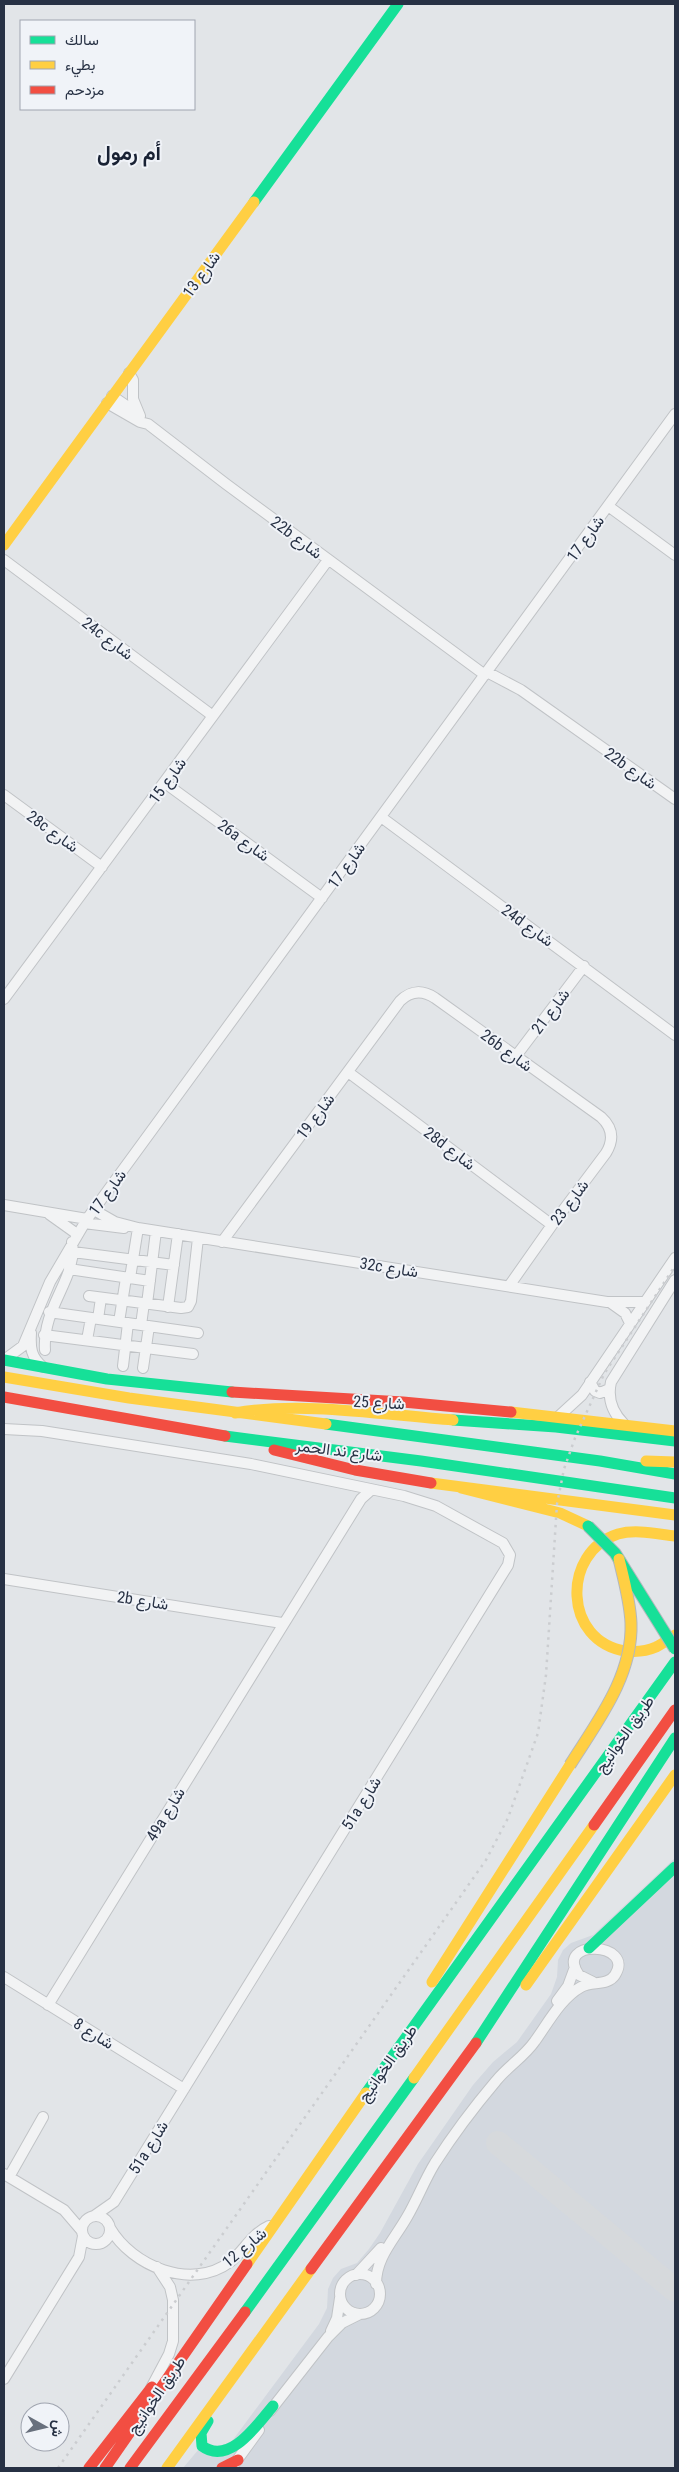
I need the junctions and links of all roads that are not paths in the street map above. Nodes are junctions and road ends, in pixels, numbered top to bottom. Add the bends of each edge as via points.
1 (398, 4) edge
2 (129, 372) junction
3 (110, 399) junction
4 (675, 414) edge
5 (140, 416) junction
6 (148, 424) junction
7 (608, 506) junction
8 (4, 545) edge
9 (675, 555) edge
10 (4, 560) edge
11 (328, 560) junction
12 (486, 674) junction
13 (213, 716) junction
14 (165, 783) junction
15 (4, 794) edge
16 (675, 799) edge
17 (381, 817) junction
18 (102, 867) junction
19 (322, 898) junction
20 (584, 966) junction
21 (409, 994) joint
22 (4, 999) edge
23 (675, 1035) edge
24 (516, 1056) junction
25 (348, 1072) junction
26 (601, 1117) joint
27 (4, 1205) edge
28 (94, 1210) junction
29 (49, 1214) junction
30 (86, 1221) junction
31 (552, 1225) junction
32 (135, 1228) junction
33 (156, 1231) junction
34 (178, 1234) junction
35 (198, 1238) junction
36 (222, 1242) junction
37 (74, 1243) junction
38 (675, 1258) edge
39 (133, 1260) junction
40 (152, 1262) junction
41 (174, 1265) junction
42 (69, 1269) junction
43 (128, 1278) junction
44 (675, 1280) edge
45 (150, 1281) junction
46 (509, 1286) junction
47 (88, 1296) dead end
48 (101, 1298) junction
49 (122, 1300) junction
50 (607, 1302) junction
51 (645, 1302) junction
52 (146, 1304) junction
53 (168, 1307) junction
54 (49, 1312) junction
55 (95, 1319) junction
56 (124, 1322) junction
57 (630, 1323) junction
58 (32, 1324) junction
59 (145, 1325) junction
60 (198, 1333) dead end
61 (44, 1335) junction
62 (87, 1340) junction
63 (126, 1345) junction
64 (146, 1348) junction
65 (45, 1350) dead end
66 (193, 1354) dead end
67 (4, 1360) edge
68 (123, 1366) dead end
69 (43, 1368) junction
70 (143, 1368) dead end
71 (4, 1377) edge
72 (590, 1382) junction
73 (609, 1389) junction
74 (4, 1398) edge
75 (235, 1413) junction
76 (558, 1416) junction
77 (624, 1424) junction
78 (4, 1429) edge
79 (675, 1431) edge
80 (230, 1436) junction
81 (675, 1441) edge
82 (600, 1461) junction
83 (675, 1462) edge
84 (675, 1474) edge
85 (350, 1485) junction
86 (461, 1488) junction
87 (371, 1490) junction
88 (675, 1498) edge
89 (352, 1514) junction
90 (675, 1515) edge
91 (675, 1536) edge
92 (618, 1559) junction
93 (4, 1579) edge
94 (282, 1623) junction
95 (675, 1635) edge
96 (675, 1649) edge
97 (675, 1662) edge
98 (675, 1710) edge
99 (675, 1738) edge
100 (675, 1775) edge
101 (675, 1867) edge
102 (589, 1948) junction
103 (575, 1967) junction
104 (4, 1977) edge
105 (593, 1982) junction
106 (48, 2005) junction
107 (495, 2016) junction
108 (417, 2020) junction
109 (184, 2089) junction
110 (43, 2117) dead end
111 (6, 2175) edge
112 (114, 2202) junction
113 (64, 2210) junction
114 (92, 2216) junction
115 (273, 2225) junction
116 (110, 2227) junction
117 (82, 2234) junction
118 (99, 2244) junction
119 (124, 2246) junction
120 (79, 2257) junction
121 (156, 2268) junction
122 (356, 2275) junction
123 (376, 2284) junction
124 (340, 2298) junction
125 (360, 2314) junction
126 (201, 2329) junction
127 (328, 2337) junction
128 (4, 2379) edge
129 (193, 2382) junction
130 (226, 2386) junction
131 (151, 2388) junction
132 (274, 2406) junction
133 (235, 2464) edge
134 (90, 2468) edge
135 (105, 2468) edge
136 (130, 2468) edge
137 (143, 2468) edge
138 (167, 2468) edge
139 (222, 2468) edge

1 - 2 main road, شارع 13
2 - 3 main road, شارع 13
2 - 5 street via 133,380 133,399
3 - 5 street
3 - 6 street, 22b شارع via 140,422
3 - 8 main road, شارع 13
4 - 7 street, شارع 17
5 - 6 street
6 - 11 street, 22b شارع
7 - 9 street
7 - 12 street, شارع 17
10 - 13 street, 24c شارع
11 - 12 street, 22b شارع
11 - 13 street, شارع 15
12 - 16 street, 22b شارع via 521,690
12 - 17 street, شارع 17
13 - 14 street, شارع 15
14 - 18 street, شارع 15
14 - 19 street, 26a شارع
15 - 18 street, 28c شارع
17 - 19 street, شارع 17
17 - 20 street, 24d شارع
18 - 22 street, شارع 15
19 - 28 street, شارع 17
20 - 23 street, 24d شارع
20 - 24 street, شارع 21
21 - 24 street, 26b شارع via 430,994
21 - 25 street, شارع 19 via 400,1000
24 - 26 street, 26b شارع
25 - 31 street, 28d شارع
25 - 36 street, شارع 19
26 - 31 street, شارع 23 via 610,1128 610,1145
27 - 29 street, 32c شارع
28 - 30 street, شارع 17
28 - 32 street, 32c شارع
29 - 30 street, 32c شارع
29 - 37 street, 32c شارع
30 - 32 street, 32c شارع via 115,1228
30 - 37 street, شارع 17
31 - 46 street, شارع 23
32 - 33 street, 32c شارع
32 - 39 street
33 - 34 street, 32c شارع
33 - 40 street
34 - 35 street, 32c شارع
34 - 41 street
35 - 36 street, 32c شارع
35 - 53 street via 190,1305
36 - 46 street, 32c شارع
37 - 39 street
37 - 42 street
37 - 58 street, شارع 17 via 50,1282
38 - 51 street
39 - 40 street
39 - 43 street
40 - 41 street
40 - 45 street
41 - 53 street
42 - 43 street
42 - 54 street
43 - 45 street
43 - 49 street
44 - 73 street via 614,1373
45 - 52 street
46 - 50 street, 32c شارع
47 - 48 street
48 - 49 street
48 - 55 street
49 - 52 street
49 - 56 street
50 - 51 street, 32c شارع
50 - 57 street via 625,1312
51 - 57 street
52 - 53 street
52 - 59 street
54 - 55 street
54 - 61 street
55 - 56 street
55 - 62 street
56 - 59 street
56 - 63 street
57 - 72 street
58 - 67 street, شارع 17 via 23,1346
58 - 69 street, شارع 17 via 31,1350
59 - 60 street
59 - 64 street
61 - 62 street
61 - 65 street
62 - 63 street
63 - 64 street
63 - 68 street
64 - 66 street
64 - 70 street
67 - 69 main road, شارع 25
69 - 76 main road, شارع 25 via 108,1379 285,1398 391,1402
71 - 75 main road, شارع ند الحمر
72 - 73 street via 600,1393
72 - 76 street via 582,1395
73 - 77 street via 612,1408
74 - 80 main road, شارع ند الحمر
75 - 81 main road via 263,1408 293,1408 556,1426
75 - 82 main road, شارع ند الحمر
76 - 77 main road, شارع 25
77 - 79 main road, شارع 25
78 - 85 street, 51a شارع via 42,1431 164,1450
80 - 86 main road via 355,1470
80 - 88 main road, شارع ند الحمر
82 - 83 main road
82 - 84 main road, شارع ند الحمر
85 - 87 street, 51a شارع
85 - 89 street via 354,1498
86 - 90 main road
86 - 92 main road, bridge via 560,1513 588,1526
87 - 89 street, 49a شارع
87 - 109 street, 51a شارع via 425,1502 502,1543 510,1554 508,1565
89 - 94 street, 49a شارع
91 - 95 main road via 634,1532 606,1539 586,1560 576,1587 579,1616 586,1629 607,1646 626,1652 646,1652
92 - 96 main road, bridge
92 - 108 main road, bridge via 631,1617 632,1633 626,1666 613,1695 570,1765 428,1988
93 - 94 street, 2b شارع
94 - 106 street, 49a شارع
97 - 108 main road, طريق الخوانيج
98 - 129 main road, طريق الخوانيج via 342,2180
99 - 107 main road
100 - 107 main road via 538,1969
101 - 102 main road
102 - 103 street via 578,1954
102 - 105 street via 611,1953 618,1965 611,1980
103 - 105 street via 582,1978
103 - 122 street via 562,1995 529,2040 481,2091 431,2162 394,2230
104 - 106 street, شارع 8
105 - 123 street via 564,2000 532,2046 497,2079 445,2148 408,2216 380,2258
106 - 109 street, شارع 8
107 - 130 main road
108 - 115 main road, طريق الخوانيج
109 - 112 street, 51a شارع
110 - 111 street
111 - 113 street
112 - 114 street, 51a شارع
112 - 116 street, 51a شارع
113 - 114 street
113 - 117 street
114 - 116 street via 104,2218
114 - 117 street via 83,2224
115 - 121 street, شارع 12 via 254,2235 236,2256 215,2270 186,2275
115 - 126 main road, طريق الخوانيج
116 - 118 street via 107,2239
116 - 119 street, شارع 12
117 - 118 street via 91,2244
117 - 120 street
118 - 119 street, شارع 12
118 - 120 street
119 - 121 street, شارع 12
120 - 128 street
121 - 131 street, شارع 12 via 170,2287 173,2341 170,2354
122 - 123 street via 365,2275
122 - 124 street via 345,2281
123 - 125 street via 379,2296 376,2305
124 - 125 street via 347,2310
124 - 127 street via 337,2318
125 - 127 street via 342,2323
126 - 131 main road via 177,2350
126 - 135 main road, طريق الخوانيج
127 - 132 street
129 - 136 main road, طريق الخوانيج
129 - 137 main road via 176,2418
130 - 132 main road via 201,2433 202,2446 211,2454 222,2455 238,2448
130 - 138 main road
131 - 134 main road
132 - 133 street
133 - 139 main road

